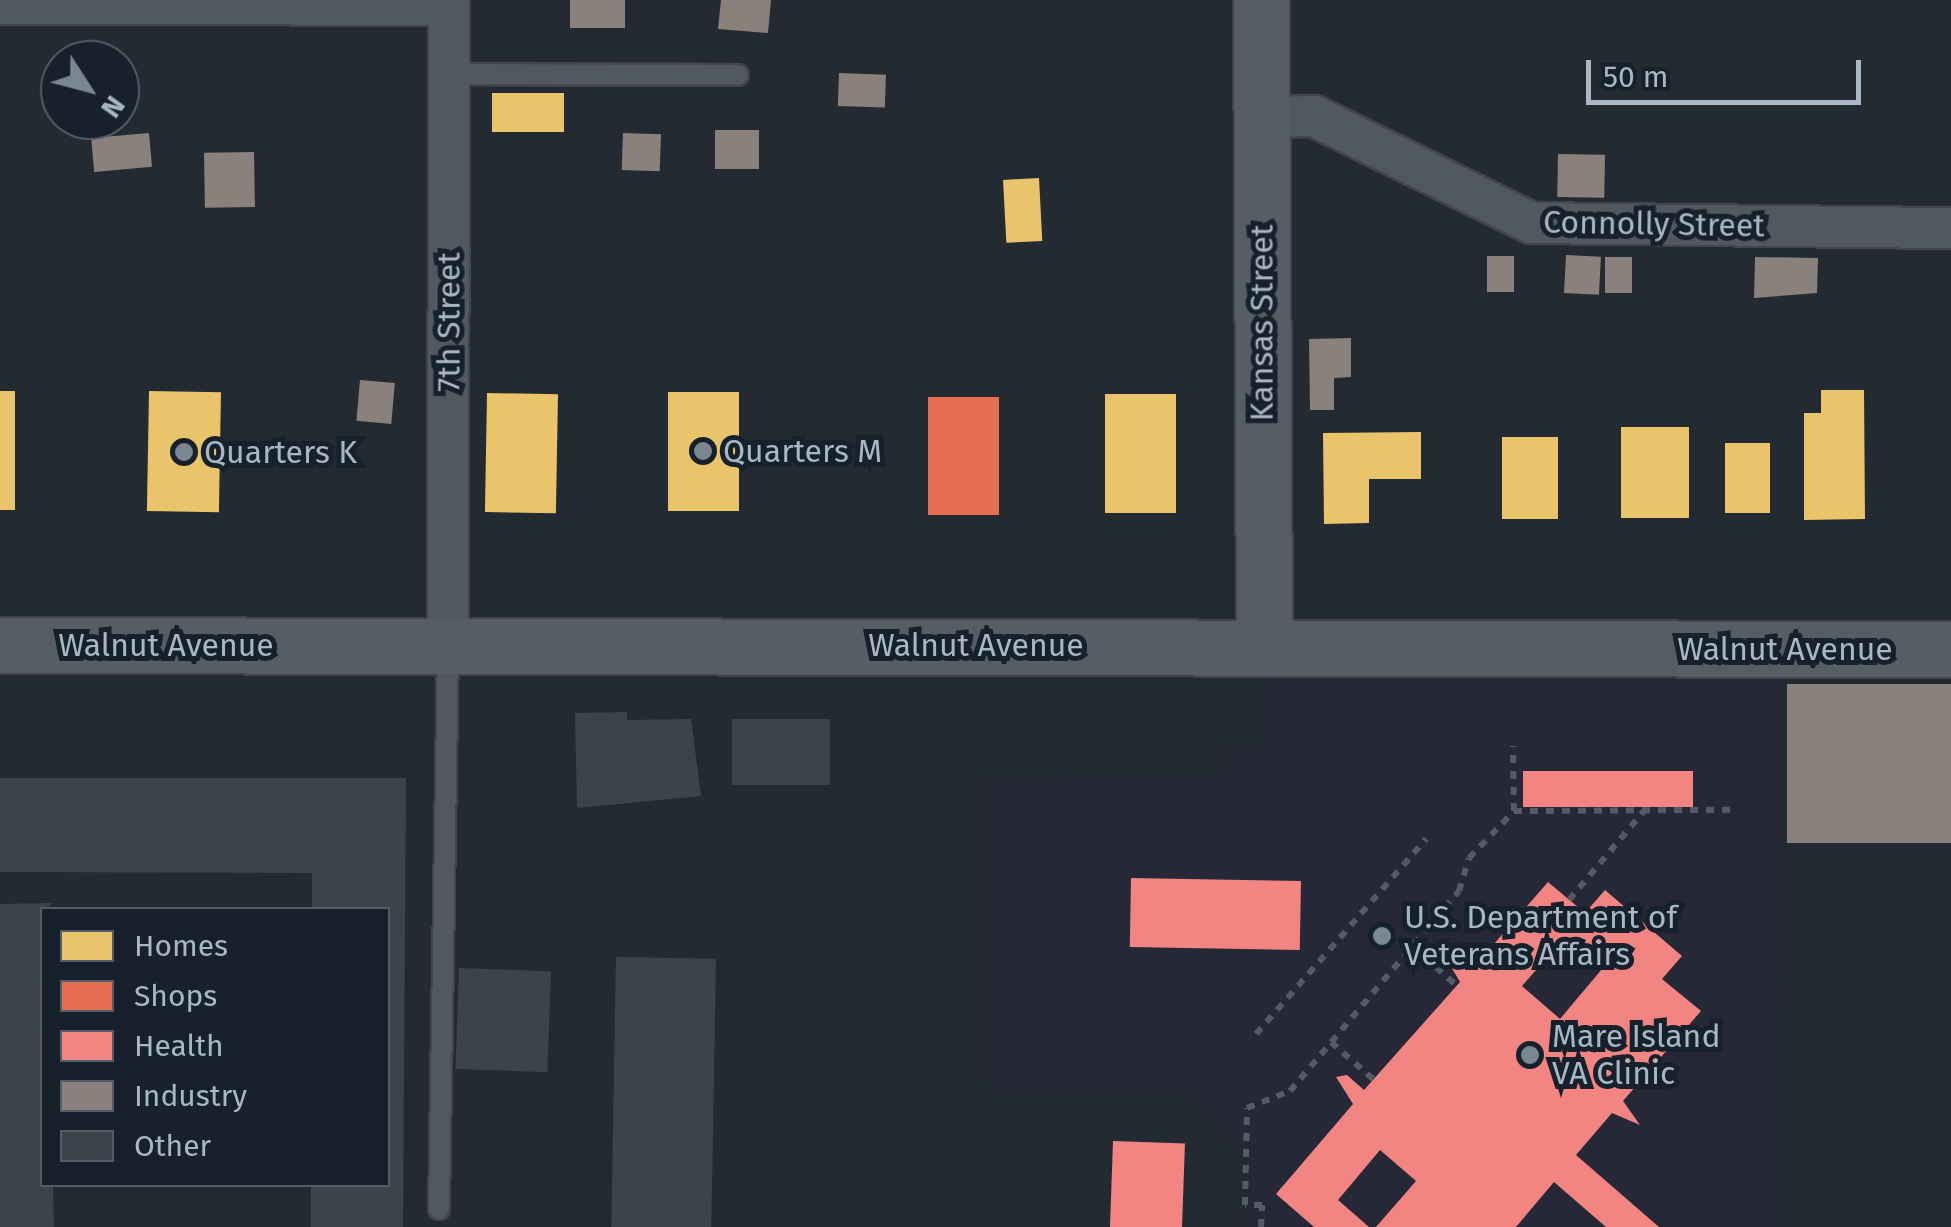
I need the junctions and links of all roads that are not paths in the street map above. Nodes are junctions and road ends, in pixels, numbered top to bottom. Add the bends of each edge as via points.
1 (1261, 0) edge
2 (450, 2) edge
3 (0, 4) edge
4 (449, 74) junction
5 (738, 75) dead end
6 (1261, 117) junction
7 (1951, 228) edge
8 (448, 645) junction
9 (1264, 645) junction
10 (0, 646) edge
11 (1951, 649) edge
12 (439, 1209) dead end

1 - 6 street, Kansas Street
2 - 3 street
2 - 4 street, 7th Street
4 - 5 lane
4 - 8 street, 7th Street
6 - 7 street, Connolly Street via 1314,116 1531,223
6 - 9 street, Kansas Street
8 - 9 street, Walnut Avenue
8 - 10 street, Walnut Avenue
8 - 12 lane
9 - 11 street, Walnut Avenue

